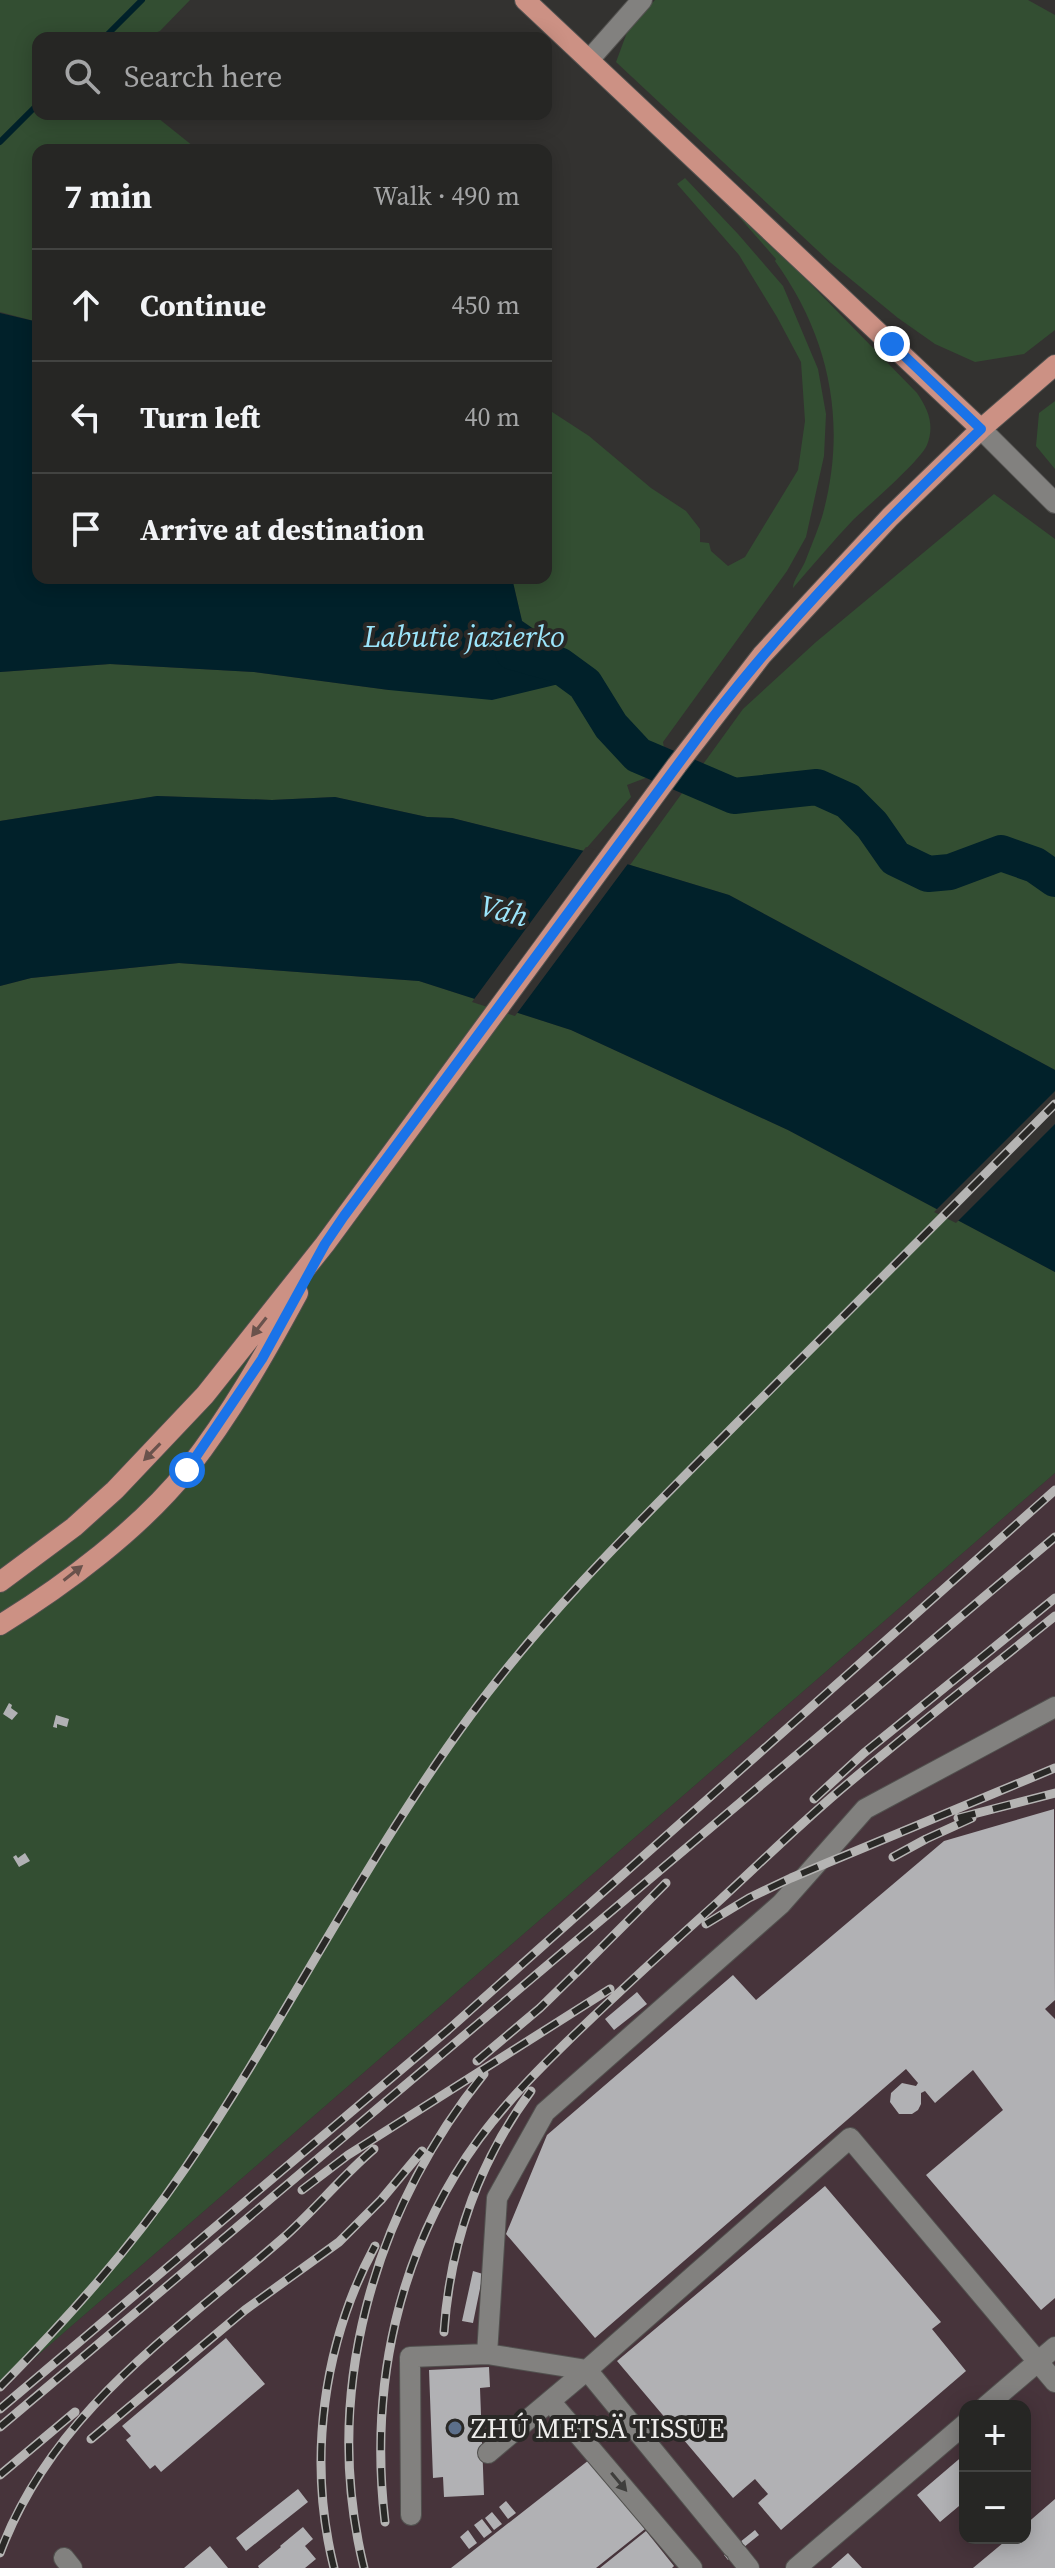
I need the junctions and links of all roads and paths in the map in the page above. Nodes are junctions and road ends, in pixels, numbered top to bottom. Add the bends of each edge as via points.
1 (525, 0) edge
2 (642, 0) edge
3 (589, 60) junction
4 (1055, 365) edge
5 (981, 429) junction
6 (1055, 503) edge
7 (325, 1244) junction
8 (0, 1582) edge
9 (5, 1622) edge
10 (1055, 1707) edge
11 (1055, 2347) edge
12 (487, 2354) junction
13 (1038, 2362) junction
14 (587, 2370) junction
15 (1055, 2382) edge
16 (993, 2400) edge
17 (550, 2401) junction
18 (959, 2429) edge
19 (488, 2453) dead end
20 (411, 2515) dead end
21 (740, 2556) edge
22 (692, 2568) edge
23 (796, 2568) edge

1 - 3 main road
2 - 3 street
3 - 5 main road
4 - 5 main road
5 - 6 street
5 - 7 main road via 890,517 762,655
7 -> 8 main road via 168,1435 74,1527
9 -> 7 main road via 117,1539 187,1470 262,1359
10 - 12 street via 865,1809 781,1904 545,2112 497,2198
11 - 13 street
12 - 14 street
12 - 20 street via 410,2357
13 - 14 street via 850,2138
13 - 15 street
13 - 16 street
14 - 17 street
14 - 21 street
17 - 19 street
17 -> 22 street
18 - 23 street

